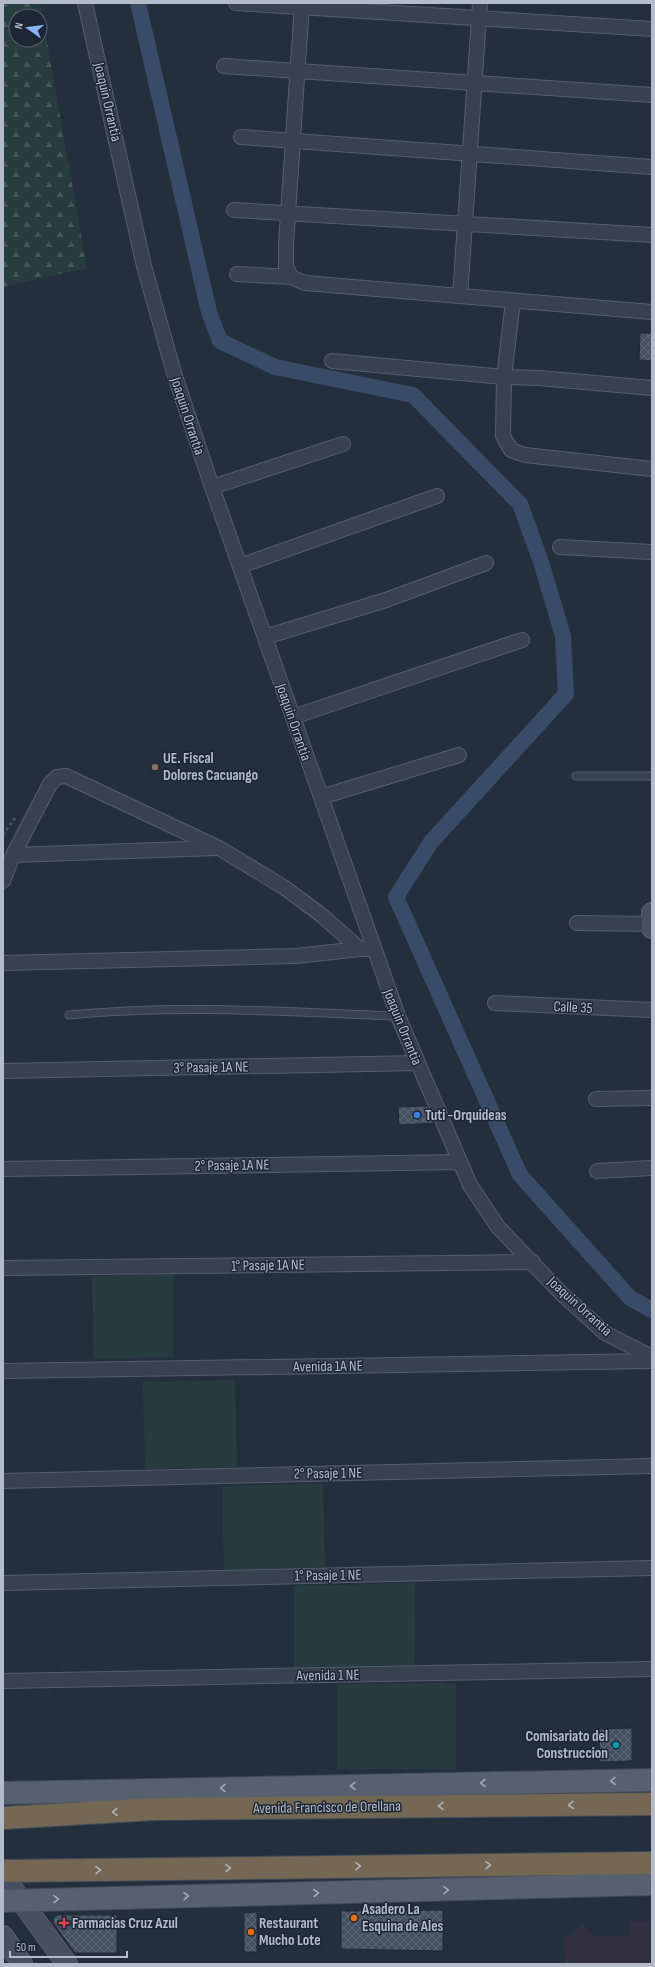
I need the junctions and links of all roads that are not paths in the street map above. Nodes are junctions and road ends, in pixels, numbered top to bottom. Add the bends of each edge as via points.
1 (85, 3) edge
2 (236, 3) edge
3 (480, 3) edge
4 (302, 5) edge
5 (479, 18) junction
6 (652, 29) edge
7 (224, 66) dead end
8 (297, 71) junction
9 (474, 83) junction
10 (652, 94) edge
11 (241, 137) dead end
12 (293, 141) junction
13 (470, 153) junction
14 (652, 167) edge
15 (234, 210) dead end
16 (288, 213) junction
17 (465, 224) junction
18 (652, 235) edge
19 (237, 274) dead end
20 (291, 278) junction
21 (460, 296) junction
22 (513, 301) junction
23 (652, 312) edge
24 (332, 362) dead end
25 (504, 377) junction
26 (652, 388) edge
27 (343, 444) dead end
28 (652, 469) edge
29 (212, 487) junction
30 (438, 496) dead end
31 (560, 547) dead end
32 (652, 552) edge
33 (486, 563) dead end
34 (240, 566) junction
35 (264, 637) junction
36 (522, 640) dead end
37 (293, 717) junction
38 (460, 755) dead end
39 (576, 776) dead end
40 (652, 776) edge
41 (321, 797) junction
42 (219, 848) junction
43 (13, 855) junction
44 (3, 882) edge
45 (652, 913) edge
46 (577, 923) dead end
47 (652, 924) edge
48 (652, 928) edge
49 (367, 949) junction
50 (3, 963) edge
51 (495, 1003) dead end
52 (652, 1010) edge
53 (69, 1015) dead end
54 (398, 1016) junction
55 (418, 1064) junction
56 (3, 1071) edge
57 (652, 1098) edge
58 (596, 1099) dead end
59 (460, 1162) junction
60 (652, 1168) edge
61 (3, 1169) edge
62 (597, 1171) dead end
63 (533, 1262) junction
64 (3, 1268) edge
65 (652, 1357) edge
66 (652, 1361) edge
67 (3, 1371) edge
68 (652, 1466) edge
69 (3, 1481) edge
70 (652, 1568) edge
71 (3, 1582) edge
72 (652, 1669) edge
73 (3, 1681) edge
74 (652, 1780) edge
75 (3, 1793) edge
76 (652, 1804) edge
77 (3, 1818) edge
78 (652, 1863) edge
79 (3, 1871) edge
80 (3, 1876) edge
81 (652, 1884) edge
82 (11, 1900) edge
83 (3, 1936) edge
84 (15, 1959) edge
85 (67, 1964) edge

1 - 29 street, Joaquin Orrantia via 144,266 174,373
2 - 4 street
3 - 5 street
4 - 5 street
4 - 8 street
5 - 6 street
5 - 9 street
7 - 8 street
8 - 9 street
8 - 12 street
9 - 10 street
9 - 13 street
11 - 12 street
12 - 13 street
12 - 16 street
13 - 14 street
13 - 17 street
15 - 16 street
16 - 17 street
16 - 20 street via 286,266
17 - 18 street
17 - 21 street
19 - 20 street
20 - 21 street via 305,283
21 - 22 street
22 - 23 street
22 - 25 street
24 - 25 street
25 - 26 street
25 - 28 street via 503,436 511,450 524,454
27 - 29 street
29 - 34 street, Joaquin Orrantia
30 - 34 street
31 - 32 street
33 - 35 street via 386,600
34 - 35 street, Joaquin Orrantia
35 - 37 street, Joaquin Orrantia
36 - 37 street
37 - 41 street, Joaquin Orrantia
38 - 41 street
39 - 40 lane
41 - 49 street, Joaquin Orrantia
42 - 43 street
42 - 43 street via 66,776 57,777 50,784
42 - 49 street via 285,888
43 - 44 street
45 - 47 street
46 - 47 street
47 - 48 street
49 - 50 street via 296,956
49 - 54 street, Joaquin Orrantia
51 - 52 street, Calle 35
53 - 54 lane via 124,1010 209,1009
54 - 55 street, Joaquin Orrantia
55 - 56 street, 3° Pasaje 1A NE
55 - 59 street, Joaquin Orrantia
57 - 58 street
59 - 61 street, 2° Pasaje 1A NE
59 - 63 street, Joaquin Orrantia via 470,1185 498,1227
60 - 62 street
63 - 64 street, 1° Pasaje 1A NE
63 - 65 street, Joaquin Orrantia via 605,1333
66 - 67 street, Avenida 1A NE
68 - 69 street, 2° Pasaje 1 NE
70 - 71 street, 1° Pasaje 1 NE
72 - 73 street, Avenida 1 NE
74 -> 75 main road, Avenida Francisco de Orellana
76 -> 77 highway, Avenida Francisco de Orellana via 154,1809
79 -> 78 highway
80 - 82 street
82 -> 81 main road
82 - 85 street
83 - 84 street

